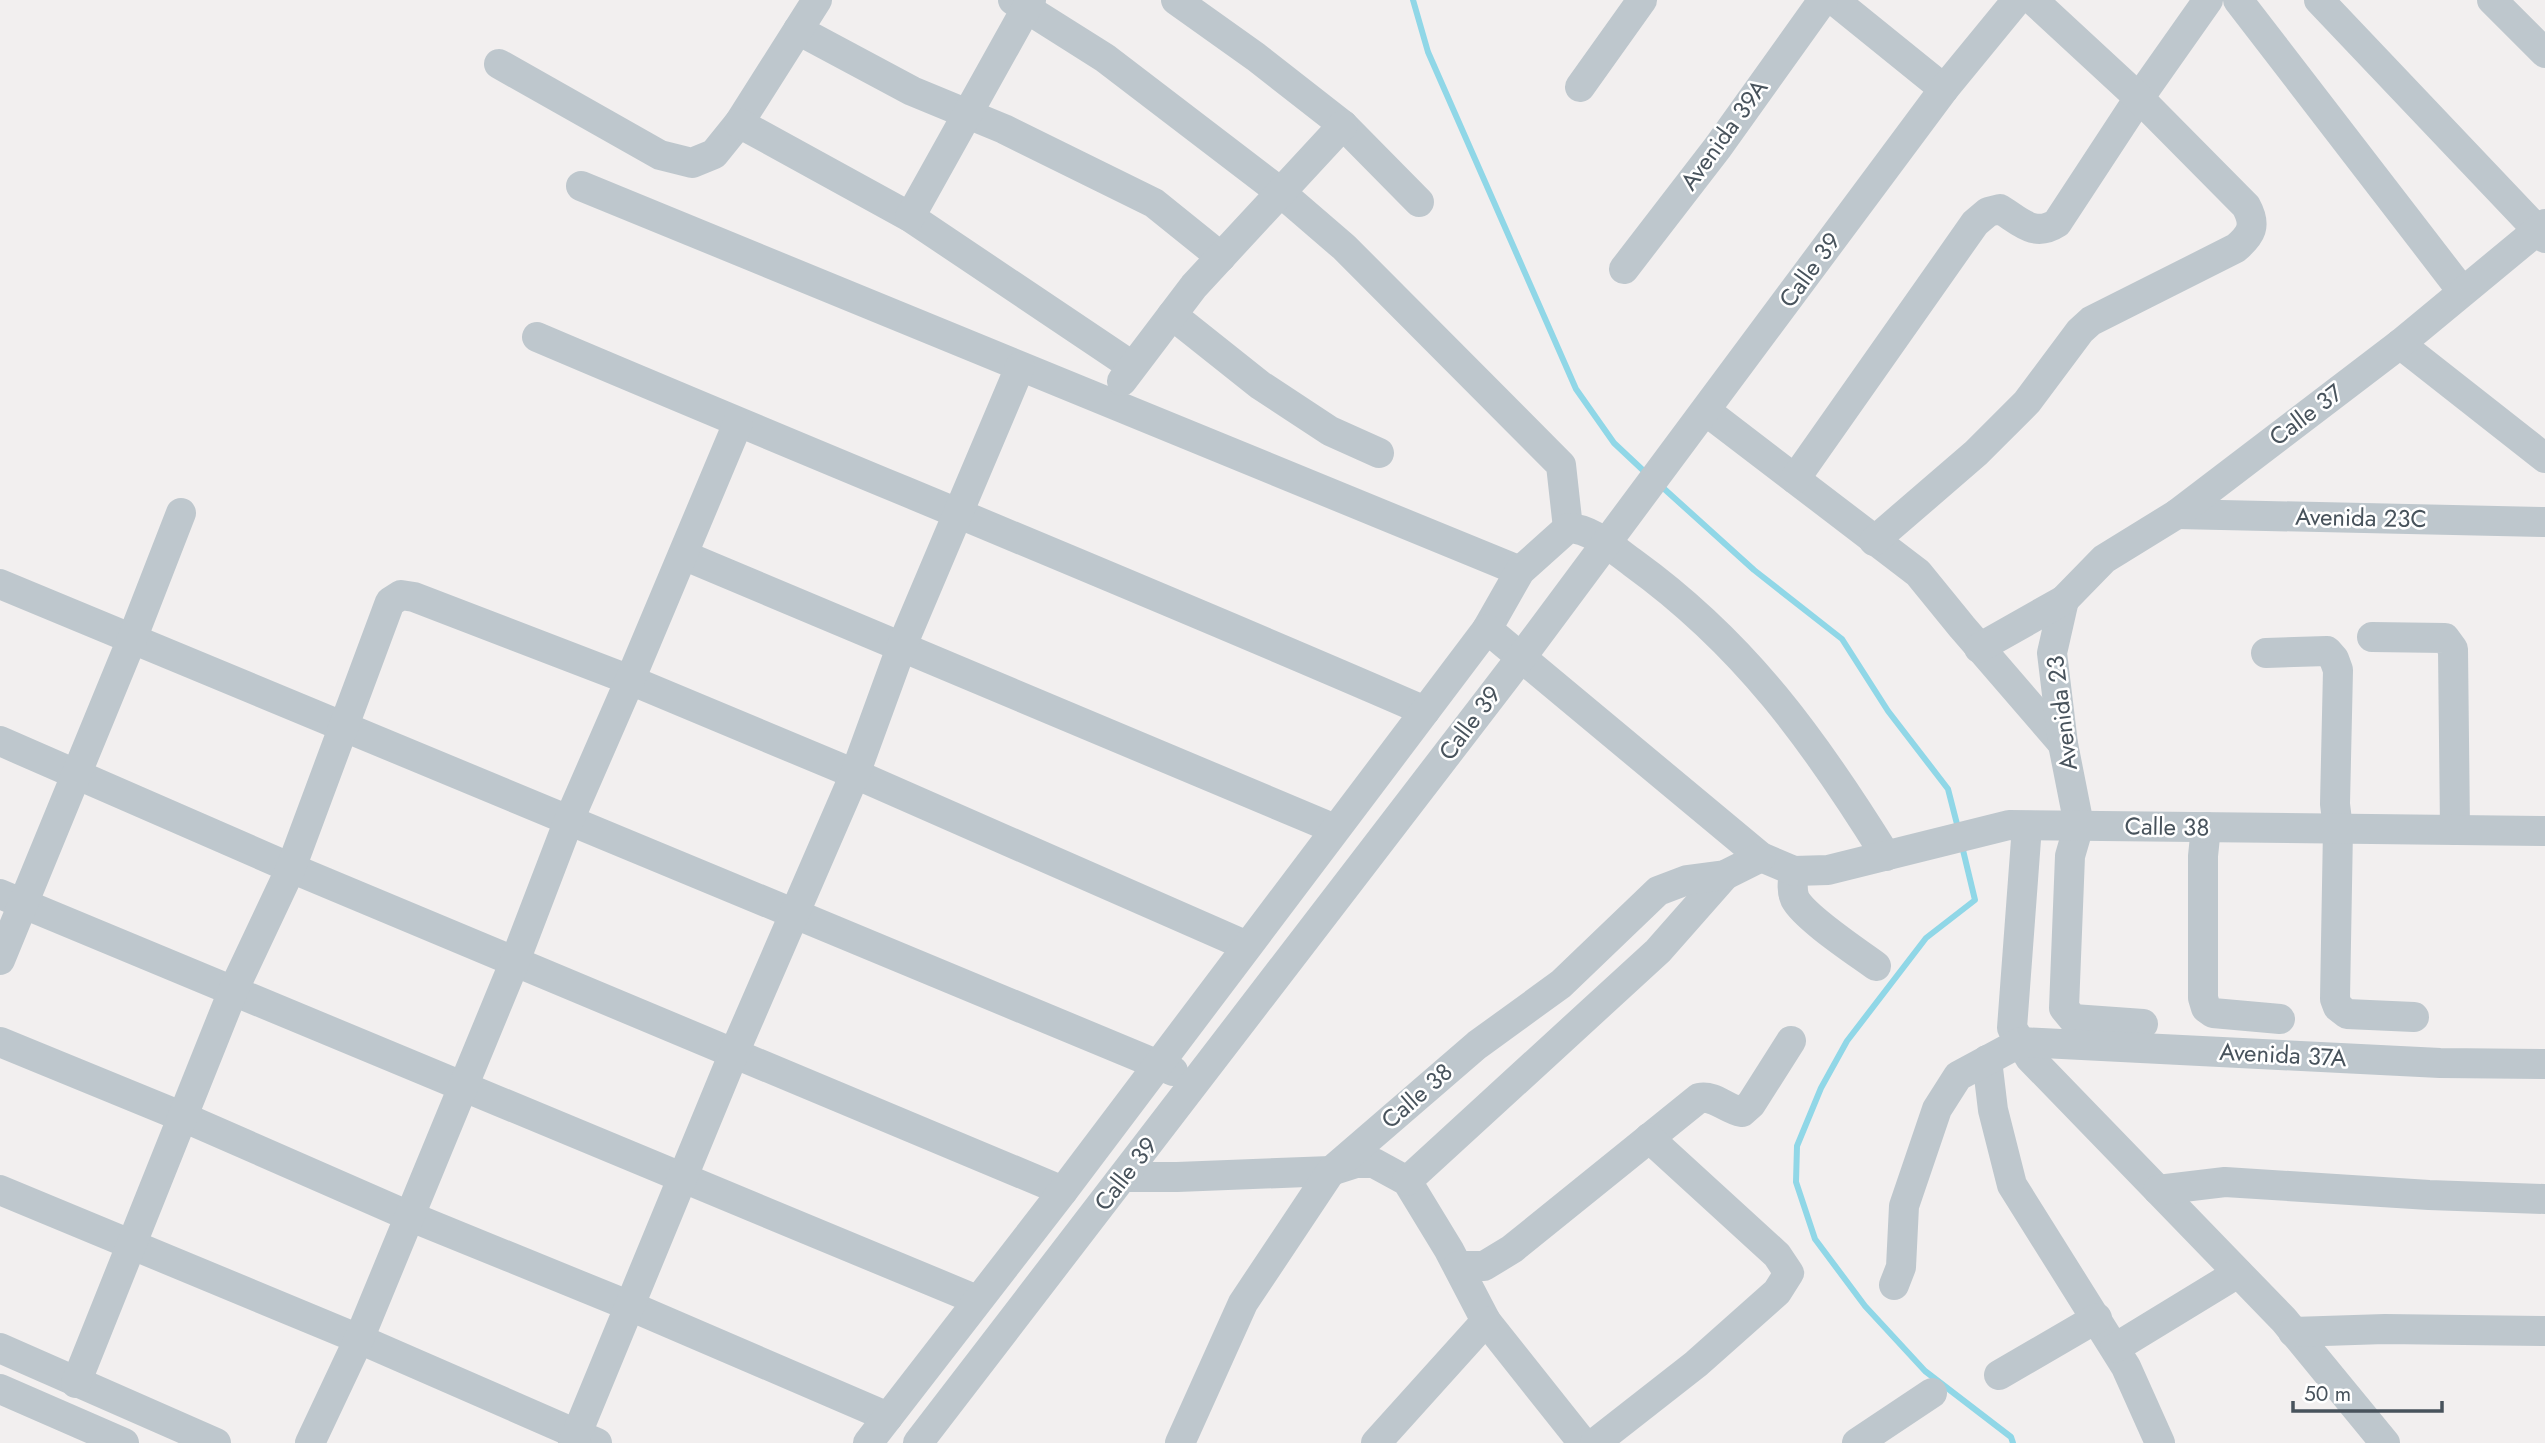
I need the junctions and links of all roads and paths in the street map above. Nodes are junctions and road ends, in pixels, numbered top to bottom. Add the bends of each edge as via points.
1 (817, 0) edge
2 (1175, 0) edge
3 (1642, 0) edge
4 (1823, 0) edge
5 (1834, 0) edge
6 (2017, 0) edge
7 (2033, 0) edge
8 (2208, 0) edge
9 (2238, 0) edge
10 (2319, 0) edge
11 (2492, 0) edge
12 (1023, 3) edge
13 (797, 30) junction
14 (2545, 53) edge
15 (499, 64) dead end
16 (1580, 87) dead end
17 (1944, 89) junction
18 (2139, 97) junction
19 (967, 115) junction
20 (738, 123) junction
21 (1343, 125) junction
22 (581, 186) dead end
23 (1279, 191) junction
24 (1419, 202) dead end
25 (910, 217) junction
26 (2543, 230) edge
27 (1221, 257) junction
28 (1624, 269) dead end
29 (2462, 291) junction
30 (1172, 315) junction
31 (537, 338) dead end
32 (2400, 344) junction
33 (1132, 366) junction
34 (1020, 367) junction
35 (1108, 402) junction
36 (1706, 411) junction
37 (738, 423) junction
38 (1379, 453) dead end
39 (2545, 458) edge
40 (1794, 479) junction
41 (181, 513) dead end
42 (958, 514) junction
43 (2177, 514) junction
44 (2545, 522) edge
45 (1568, 528) junction
46 (1874, 541) junction
47 (1606, 544) junction
48 (683, 555) junction
49 (1520, 571) junction
50 (0, 584) edge
51 (2064, 600) junction
52 (1487, 629) junction
53 (2372, 637) dead end
54 (132, 639) junction
55 (901, 648) junction
56 (1979, 648) junction
57 (2266, 653) dead end
58 (1520, 659) junction
59 (631, 680) junction
60 (1425, 711) junction
61 (345, 727) junction
62 (0, 741) edge
63 (2063, 744) junction
64 (77, 773) junction
65 (855, 775) junction
66 (569, 820) junction
67 (2028, 825) junction
68 (2079, 825) junction
69 (2206, 827) junction
70 (1335, 829) junction
71 (2338, 829) junction
72 (2455, 830) junction
73 (2545, 831) edge
74 (1886, 856) junction
75 (1761, 857) junction
76 (290, 868) junction
77 (1794, 871) junction
78 (1726, 875) junction
79 (11, 900) edge
80 (795, 914) junction
81 (1247, 946) junction
82 (0, 960) edge
83 (515, 961) junction
84 (1876, 967) dead end
85 (233, 991) junction
86 (2414, 1017) dead end
87 (2280, 1019) dead end
88 (2143, 1024) dead end
89 (1791, 1041) dead end
90 (0, 1042) edge
91 (2021, 1042) junction
92 (734, 1053) junction
93 (1987, 1060) junction
94 (2545, 1064) edge
95 (1157, 1065) junction
96 (1197, 1081) junction
97 (463, 1086) junction
98 (183, 1118) junction
99 (1649, 1138) junction
100 (1331, 1171) junction
101 (683, 1177) junction
102 (1123, 1177) junction
103 (1407, 1181) junction
104 (0, 1190) edge
105 (2158, 1190) junction
106 (1063, 1191) junction
107 (2545, 1199) edge
108 (409, 1216) junction
109 (131, 1243) junction
110 (1458, 1266) junction
111 (2238, 1273) junction
112 (1895, 1285) dead end
113 (977, 1300) junction
114 (630, 1306) junction
115 (2097, 1318) junction
116 (1486, 1321) junction
117 (2545, 1331) edge
118 (2293, 1332) junction
119 (359, 1339) junction
120 (0, 1348) edge
121 (2115, 1348) junction
122 (1999, 1375) dead end
123 (76, 1383) junction
124 (0, 1389) edge
125 (1932, 1393) dead end
126 (37, 1406) junction
127 (0, 1410) edge
128 (888, 1417) junction
129 (582, 1440) edge
130 (124, 1443) edge
131 (216, 1443) edge
132 (310, 1443) edge
133 (868, 1443) edge
134 (918, 1443) edge
135 (1180, 1443) edge
136 (1376, 1443) edge
137 (1583, 1443) edge
138 (1595, 1443) edge
139 (1857, 1443) edge
140 (2160, 1443) edge
141 (2385, 1443) edge

1 - 13 street
2 - 21 street
3 - 16 street
4 - 28 street, Avenida 39A
5 - 17 street
6 - 17 street, Calle 39
7 - 18 street
8 - 18 street
9 - 29 street
10 - 26 street
11 - 14 street
12 - 19 street
12 - 23 street via 1105,58
13 - 19 street
13 - 20 street
15 - 20 street via 660,155 692,163 714,154
17 - 36 street, Calle 39
18 - 40 street via 2057,223 2036,230 2000,209 1975,223
18 - 46 street via 2246,206 2252,217 2247,238 2236,248 2091,321 2027,402
19 - 25 street
19 - 27 street via 1154,203
20 - 25 street
21 - 23 street
21 - 24 street
22 - 34 street
23 - 27 street
23 - 45 street via 1344,247 1561,465
25 - 33 street
26 - 29 street, Calle 37
27 - 30 street
29 - 32 street, Calle 37
30 - 33 street
30 - 38 street via 1271,393 1329,431
31 - 37 street
32 - 39 street
32 - 43 street, Calle 37
33 - 35 street
34 - 35 street
34 - 42 street
35 - 49 street
36 - 40 street
36 - 47 street, Calle 39
37 - 42 street
37 - 48 street
40 - 46 street
41 - 54 street
42 - 55 street
42 - 60 street
43 - 44 street, Avenida 23C
43 - 51 street, Calle 37 via 2104,559
45 - 47 street
45 - 49 street
46 - 56 street via 1918,573
47 - 58 street, Calle 39
47 - 74 street via 1662,584 1720,636 1781,702 1837,777
48 - 55 street
48 - 59 street
49 - 52 street
50 - 54 street
51 - 56 street, Calle 37
51 - 63 street, Avenida 23 via 2052,653
52 - 58 street
52 - 60 street
53 - 72 street via 2445,638 2453,649
54 - 61 street
54 - 64 street
55 - 65 street
55 - 70 street
56 - 63 street
57 - 71 street via 2327,651 2334,659 2338,670 2334,804
58 - 75 street
58 - 96 street, Calle 39
59 - 61 street via 401,595 390,602
59 - 65 street
59 - 66 street
60 - 70 street
61 - 66 street
61 - 76 street
62 - 64 street
63 - 68 street, Avenida 23
64 - 76 street
64 - 79 street
65 - 80 street
65 - 81 street
66 - 80 street
66 - 83 street
67 - 68 street, Calle 38
67 - 74 street, Calle 38 via 2009,825
67 - 91 street via 2012,1028
68 - 69 street, Calle 38
68 - 88 street via 2070,856 2064,1009 2073,1019
69 - 71 street, Calle 38
69 - 87 street via 2206,1008 2213,1013
70 - 81 street
71 - 72 street, Calle 38
71 - 86 street via 2338,1007 2347,1014
72 - 73 street, Calle 38
74 - 77 street, Calle 38 via 1828,870
75 - 77 street
75 - 78 street, Calle 38
76 - 83 street
76 - 85 street
77 - 84 street via 1796,900
78 - 100 street, Calle 38 via 1687,880 1658,891 1561,984 1477,1045
78 - 103 street via 1658,951
79 - 82 street
79 - 85 street
80 - 92 street
80 - 95 street
81 - 95 street
83 - 92 street
83 - 97 street
85 - 97 street
85 - 98 street
89 - 99 street via 1742,1112 1708,1096 1699,1098
90 - 98 street
91 - 93 street
91 - 94 street, Avenida 37A
91 - 105 street via 2031,1058
92 - 101 street
92 - 106 street
93 - 112 street via 1958,1076 1937,1109 1904,1206 1901,1267
93 - 115 street via 1993,1110 2012,1185
95 - 96 street
95 - 106 street
96 - 102 street, Calle 39
97 - 101 street
97 - 108 street
98 - 108 street
98 - 109 street
99 - 110 street via 1512,1249 1484,1266
99 - 138 street via 1777,1255 1789,1273 1777,1292 1696,1364
100 - 102 street
100 - 103 street via 1374,1163
100 - 135 street, Calle 38 via 1243,1303
101 - 113 street
101 - 114 street
102 - 134 street, Calle 39
103 - 110 street
104 - 109 street
105 - 107 street via 2225,1182
105 - 111 street
106 - 113 street
108 - 114 street
108 - 119 street
109 - 119 street
109 - 123 street
110 - 116 street
111 - 118 street
111 - 121 street
113 - 128 street
114 - 128 street
114 - 129 street
115 - 121 street
115 - 122 street
116 - 136 street
116 - 137 street
117 - 118 street
118 - 141 street
119 - 129 street
119 - 132 street
120 - 123 street
121 - 140 street
123 - 131 street
124 - 126 street
125 - 139 street
126 - 127 street
126 - 130 street
128 - 133 street

